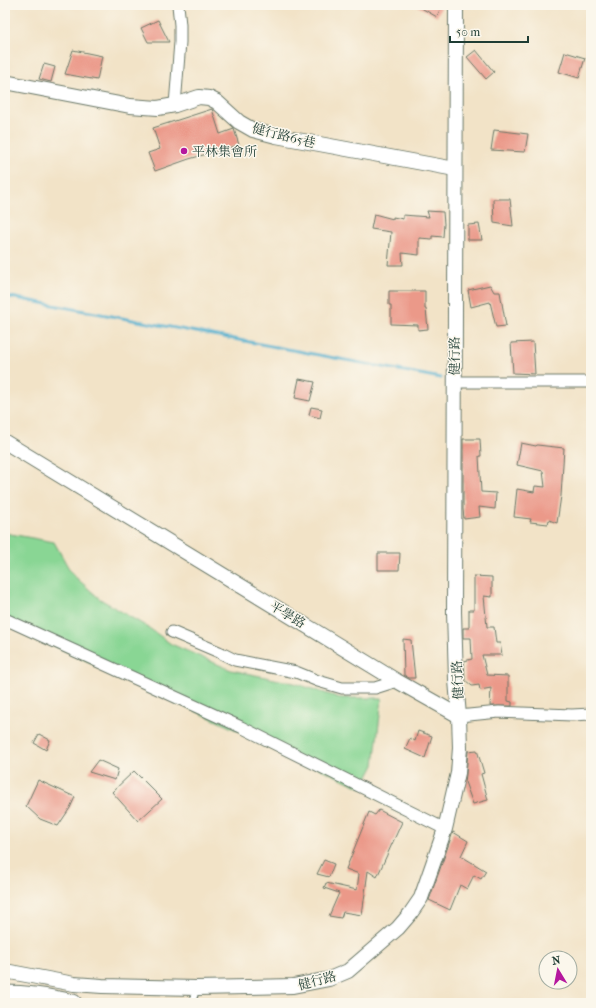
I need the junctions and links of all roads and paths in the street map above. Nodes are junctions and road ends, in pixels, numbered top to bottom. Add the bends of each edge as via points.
1 (178, 5) edge
2 (456, 5) edge
3 (5, 82) edge
4 (175, 105) junction
5 (455, 169) junction
6 (454, 382) junction
7 (591, 382) edge
8 (5, 442) edge
9 (5, 619) edge
10 (172, 632) dead end
11 (397, 681) junction
12 (591, 714) edge
13 (459, 716) junction
14 (445, 829) junction
15 (5, 971) edge
16 (197, 988) junction
17 (5, 994) edge
18 (73, 1003) edge
19 (192, 1003) edge

1 - 4 street via 180,42
2 - 5 street, 健行路
3 - 4 street, 健行路65巷 via 130,106 158,108
4 - 5 street, 健行路65巷 via 199,97 209,98 253,130
5 - 6 street, 健行路
6 - 7 street
6 - 13 street, 健行路 via 454,612
8 - 11 street, 平學路
9 - 14 street via 241,727
10 - 11 street via 235,660 296,672 342,688 375,688
11 - 13 street, 平學路
12 - 13 street via 499,712
13 - 14 street, 健行路 via 458,773
14 - 16 street, 健行路 via 421,898 398,928 348,971 329,979 293,986
15 - 16 street, 健行路 via 74,984
16 - 19 lane
17 - 18 main road via 54,998

